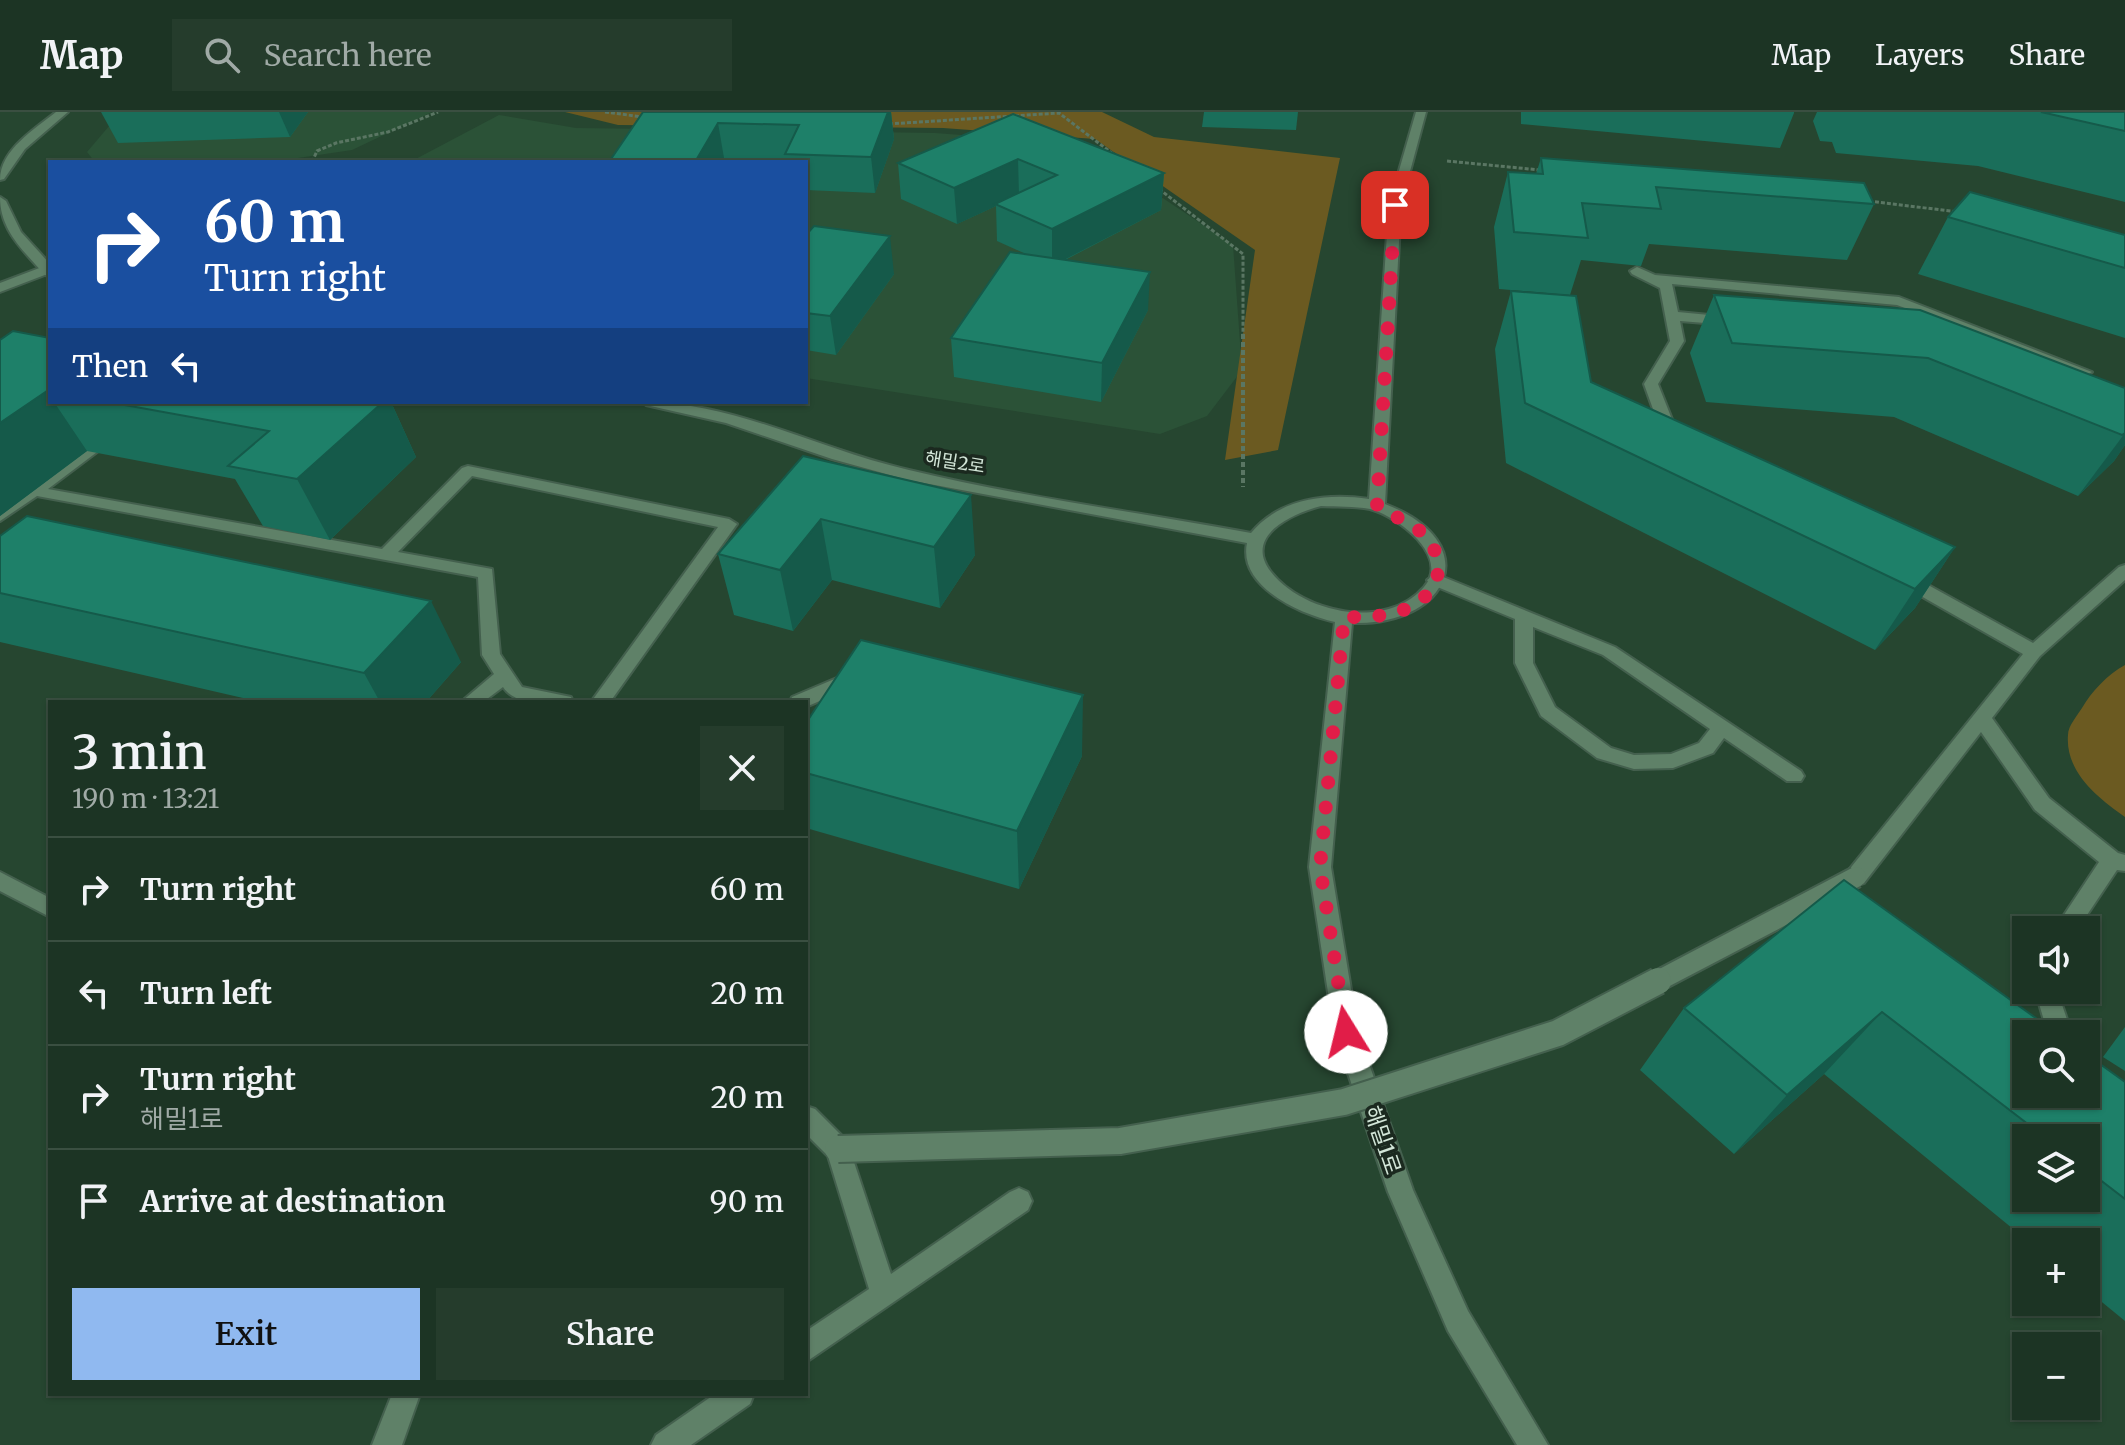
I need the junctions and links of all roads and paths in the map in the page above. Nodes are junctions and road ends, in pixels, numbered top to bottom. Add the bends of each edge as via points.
1 (63, 112) edge
2 (438, 112) edge
3 (605, 112) edge
4 (1421, 112) edge
5 (647, 117) edge
6 (886, 124) edge
7 (1406, 158) junction
8 (313, 160) edge
9 (1121, 160) edge
10 (1549, 171) edge
11 (0, 176) edge
12 (1157, 188) edge
13 (0, 201) edge
14 (1868, 201) edge
15 (1962, 213) edge
16 (48, 270) edge
17 (48, 271) edge
18 (1637, 271) dead end
19 (1655, 279) junction
20 (0, 288) edge
21 (1671, 316) junction
22 (1748, 323) edge
23 (2085, 372) edge
24 (660, 404) edge
25 (110, 435) edge
26 (1676, 451) edge
27 (1243, 487) dead end
28 (34, 491) junction
29 (1377, 506) junction
30 (0, 516) edge
31 (1258, 540) junction
32 (385, 555) junction
33 (1882, 567) edge
34 (2125, 571) edge
35 (1436, 580) junction
36 (1524, 615) junction
37 (1344, 617) junction
38 (2034, 652) junction
39 (868, 672) edge
40 (505, 675) junction
41 (473, 700) edge
42 (554, 700) edge
43 (601, 700) edge
44 (804, 700) edge
45 (1983, 720) junction
46 (1722, 726) junction
47 (1794, 776) dead end
48 (2118, 862) edge
49 (0, 881) edge
50 (48, 907) edge
51 (2076, 916) edge
52 (808, 1119) edge
53 (838, 1149) junction
54 (1019, 1201) dead end
55 (884, 1294) junction
56 (808, 1347) edge
57 (405, 1396) edge
58 (737, 1396) edge
59 (387, 1445) edge
60 (666, 1445) edge
61 (1533, 1445) edge

1 - 11 street via 21,147
2 - 8 path via 388,132 336,143 317,151
3 - 5 path
4 - 7 street
6 - 9 path via 1059,113
7 - 10 path
7 - 29 street via 1395,205
12 - 27 path via 1243,254
13 - 16 street via 15,233
14 - 15 path
17 - 20 street
18 - 19 street
19 - 21 street via 1666,286
19 - 23 street via 1899,301
21 - 22 street
21 - 26 street via 1677,341 1651,384
24 - 31 street, 해밀2로 via 730,419 908,475
25 - 28 street
28 - 30 street
28 - 32 street
29 - 31 street via 1321,501 1295,507 1273,518
29 - 35 street via 1424,535 1436,553
31 - 37 street via 1260,570 1275,589 1298,604
32 - 40 street via 486,573 491,655
32 - 43 street via 468,471 729,524
33 - 38 street
34 - 38 street
35 - 36 street
35 - 37 street via 1415,605 1390,614
36 - 46 street via 1609,651
36 - 46 street via 1524,663 1548,711 1604,753 1634,762 1673,761 1706,748
37 - 61 street, 해밀1로 via 1320,867 1346,1032 1401,1192 1458,1321
38 - 45 street
39 - 44 street
40 - 41 street
40 - 42 street via 516,692
45 - 48 street via 2042,804
45 - 53 street, bridge via 1856,877 1558,1033 1344,1102 1120,1141
46 - 47 street
48 - 51 street
49 - 50 street
52 - 53 street
53 - 55 street
54 - 55 street
55 - 56 street
57 - 59 street
58 - 60 street

